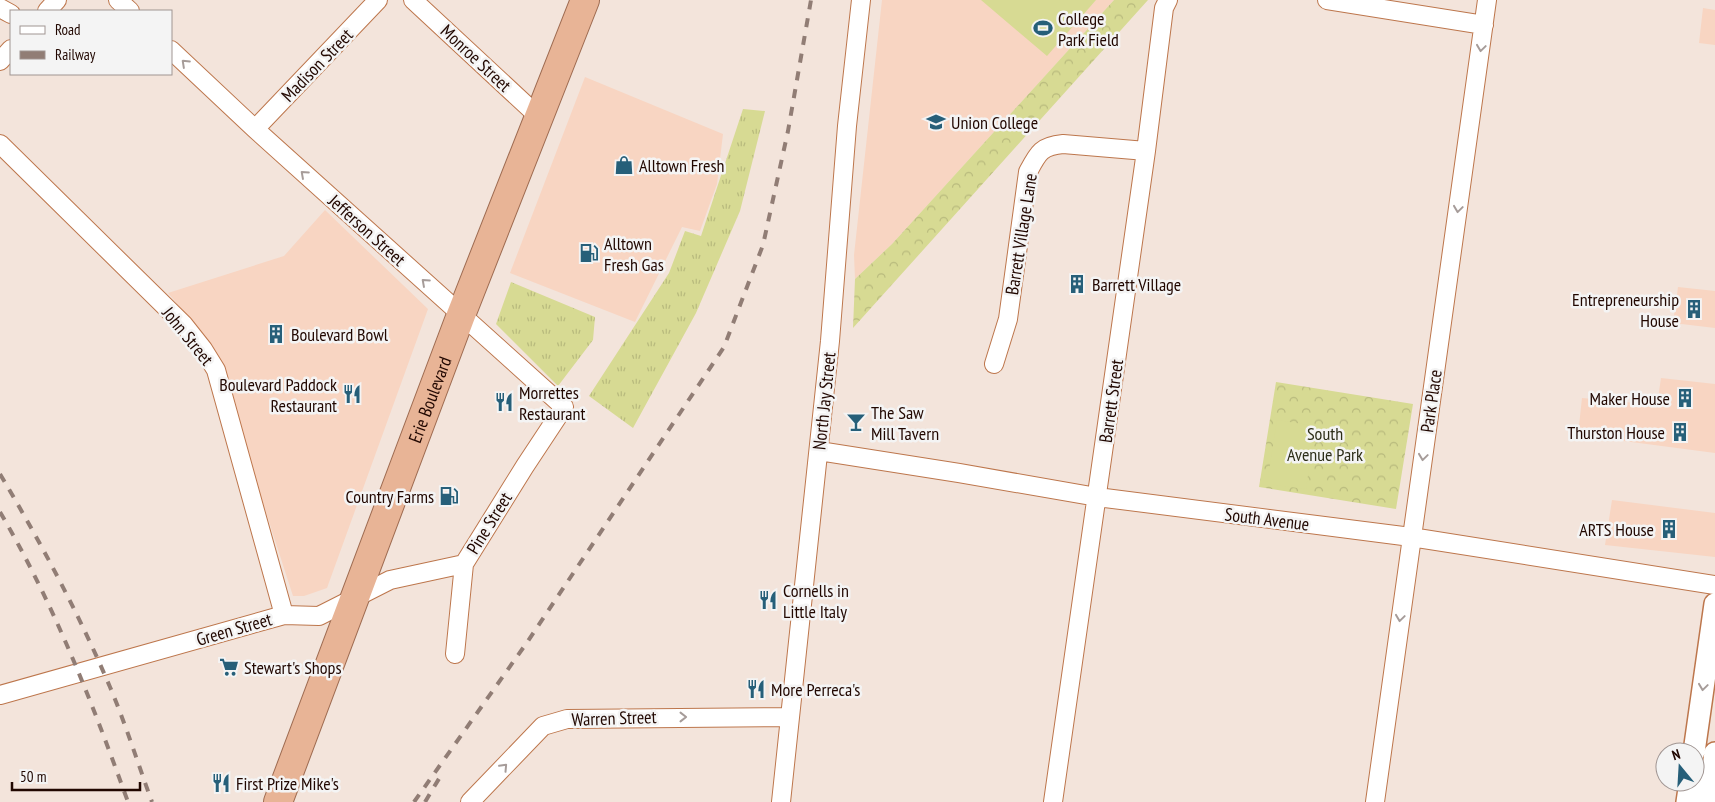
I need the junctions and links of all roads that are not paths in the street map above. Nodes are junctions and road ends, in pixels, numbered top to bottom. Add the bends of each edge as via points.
1 (57, 0) edge
2 (118, 0) edge
3 (378, 0) edge
4 (413, 0) edge
5 (585, 0) edge
6 (861, 0) edge
7 (1168, 0) edge
8 (1327, 0) edge
9 (1487, 0) edge
10 (48, 10) edge
11 (129, 10) edge
12 (1484, 25) junction
13 (10, 50) edge
14 (172, 51) edge
15 (0, 61) edge
16 (539, 117) junction
17 (255, 129) junction
18 (0, 144) edge
19 (1146, 151) junction
20 (461, 315) junction
21 (994, 364) dead end
22 (564, 407) joint
23 (818, 451) junction
24 (1097, 497) junction
25 (1411, 537) junction
26 (464, 564) junction
27 (1715, 585) edge
28 (353, 600) junction
29 (1715, 604) edge
30 (284, 615) junction
31 (455, 654) dead end
32 (0, 696) edge
33 (790, 717) junction
34 (1695, 742) edge
35 (1715, 752) edge
36 (278, 802) edge
37 (470, 802) edge
38 (781, 802) edge
39 (1053, 802) edge
40 (1375, 802) edge
41 (1708, 802) edge

1 - 10 street
2 - 11 street
3 - 17 street, Madison Street
4 - 16 street, Monroe Street
5 - 16 highway, Erie Boulevard
6 - 23 street, North Jay Street
7 - 19 street, Barrett Street via 1164,8
8 - 12 street
9 - 12 street, Park Place
12 -> 25 street, Park Place
13 - 15 street
17 -> 14 street, Jefferson Street
16 - 20 highway, Erie Boulevard
20 -> 17 street, Jefferson Street
18 - 30 street, John Street via 184,325 216,370
19 - 21 street, Barrett Village Lane via 1063,144 1050,146 1035,158 1028,172 1008,319
19 - 24 street, Barrett Street
20 - 22 street, Jefferson Street
20 - 28 highway, Erie Boulevard
22 - 26 street, Pine Street
23 - 24 street, South Avenue
23 - 33 street, North Jay Street
24 - 25 street, South Avenue
24 - 39 street, Barrett Street
25 - 27 street, South Avenue
25 -> 40 street, Park Place
26 - 28 street, Green Street via 390,580
26 - 31 street, Pine Street
28 - 30 street, Green Street via 319,616
28 - 36 highway, Erie Boulevard
29 -> 34 street
30 - 32 street, Green Street
37 -> 33 street, Warren Street via 543,726 567,719
33 - 38 street, North Jay Street
35 - 41 street

